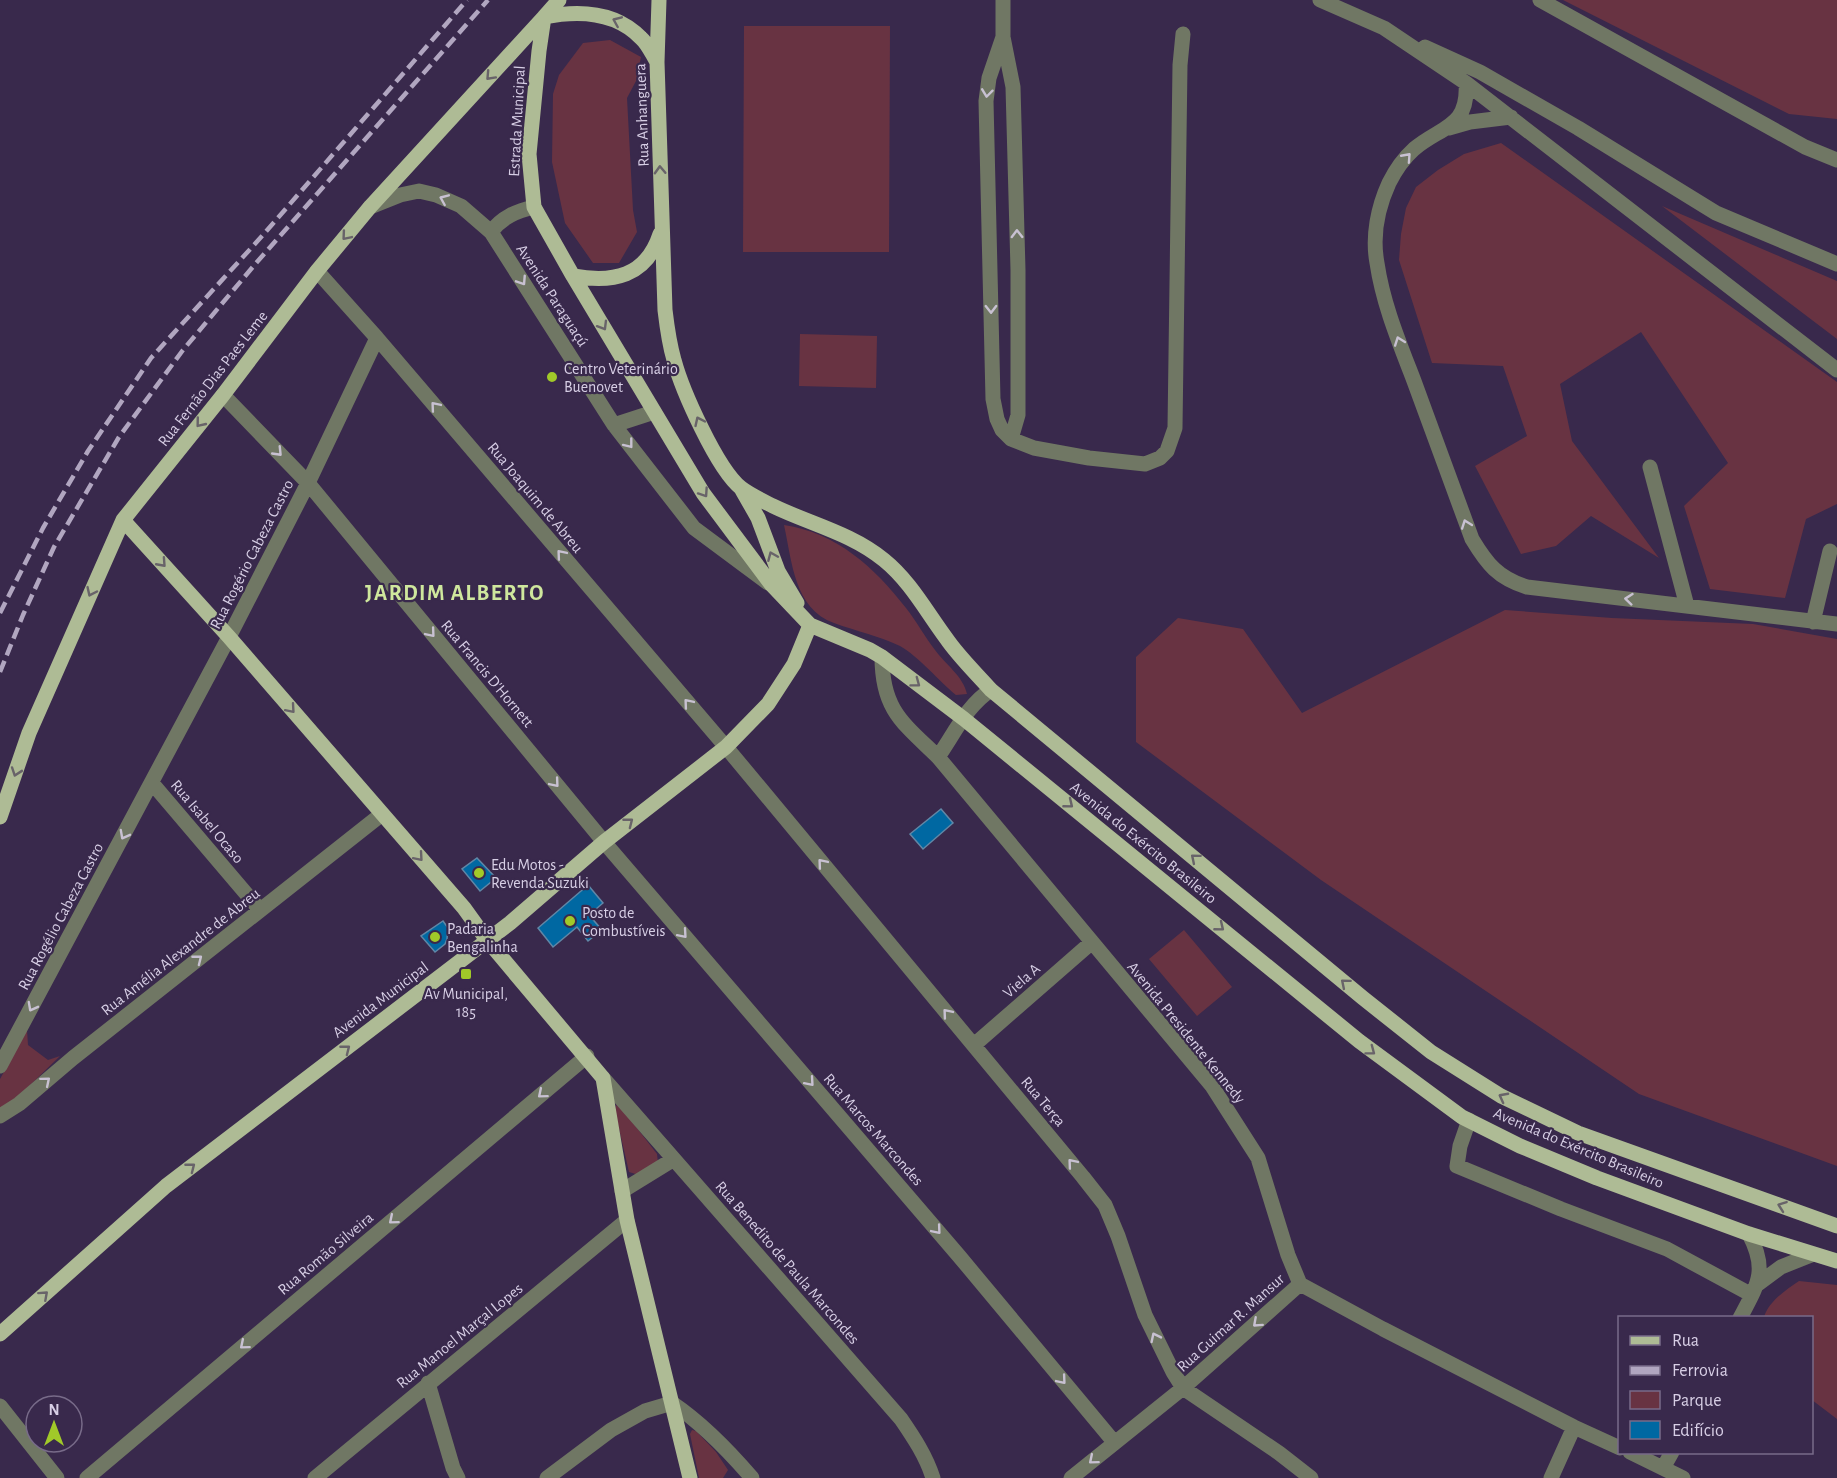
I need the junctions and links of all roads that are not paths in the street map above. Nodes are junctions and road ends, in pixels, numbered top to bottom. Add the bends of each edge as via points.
1 (559, 0) edge
2 (659, 0) edge
3 (1003, 0) edge
4 (1320, 0) edge
5 (1540, 0) edge
6 (544, 17) junction
7 (1384, 28) junction
8 (1183, 34) dead end
9 (1003, 37) junction
10 (657, 62) junction
11 (1466, 83) junction
12 (1511, 117) junction
13 (1446, 128) junction
14 (1837, 160) edge
15 (370, 207) junction
16 (534, 207) junction
17 (662, 229) junction
18 (491, 232) junction
19 (1837, 264) edge
20 (991, 269) junction
21 (1018, 270) junction
22 (317, 271) junction
23 (573, 276) junction
24 (376, 338) junction
25 (1837, 370) edge
26 (993, 387) junction
27 (1019, 387) junction
28 (223, 395) junction
29 (654, 412) junction
30 (614, 424) junction
31 (1011, 439) junction
32 (1650, 467) dead end
33 (308, 483) junction
34 (740, 488) junction
35 (123, 520) junction
36 (1830, 551) dead end
37 (771, 584) junction
38 (1687, 606) junction
39 (1813, 622) junction
40 (1837, 624) edge
41 (810, 625) junction
42 (229, 637) junction
43 (882, 657) junction
44 (991, 690) junction
45 (964, 719) junction
46 (726, 747) junction
47 (938, 757) junction
48 (152, 783) junction
49 (382, 814) junction
50 (0, 817) edge
51 (604, 842) junction
52 (260, 910) junction
53 (487, 940) junction
54 (1092, 942) junction
55 (974, 1045) junction
56 (587, 1056) junction
57 (0, 1066) edge
58 (603, 1078) junction
59 (0, 1116) edge
60 (1469, 1120) junction
61 (674, 1159) junction
62 (621, 1191) junction
63 (627, 1220) junction
64 (1837, 1226) edge
65 (1749, 1234) junction
66 (1811, 1255) junction
67 (1837, 1261) edge
68 (1300, 1284) junction
69 (1755, 1289) junction
70 (1741, 1316) edge
71 (0, 1334) edge
72 (429, 1383) junction
73 (1184, 1388) junction
74 (672, 1403) junction
75 (0, 1406) edge
76 (1574, 1426) junction
77 (1114, 1442) junction
78 (1618, 1447) edge
79 (1634, 1454) edge
80 (1671, 1454) edge
81 (1664, 1468) junction
82 (747, 1477) edge
83 (57, 1478) edge
84 (87, 1478) edge
85 (315, 1478) edge
86 (458, 1478) edge
87 (547, 1478) edge
88 (690, 1478) edge
89 (933, 1478) edge
90 (1071, 1478) edge
91 (1311, 1478) edge
92 (1551, 1478) edge
93 (1683, 1478) edge

1 - 6 main road
2 - 10 main road, Rua Anhanguera
3 - 9 street
4 - 7 street
5 - 14 street via 1805,147
10 -> 6 main road via 643,39 613,19 572,12
6 -> 15 main road, Rua Fernão Dias Paes Leme
6 - 16 main road, Estrada Municipal via 529,154
7 - 11 street
7 - 19 street via 1480,72 1716,213
8 - 31 street via 1175,428 1167,451 1145,464 1057,453
9 -> 20 street via 989,78 986,101
21 -> 9 street via 1013,87
17 -> 10 main road, Rua Anhanguera
11 - 12 street
11 - 13 street via 1464,110
12 - 13 street
12 - 25 street
38 -> 13 street via 1527,588 1494,571 1472,539 1388,311 1377,262 1377,220 1390,181 1414,149
18 -> 15 street, Avenida Paraguaçú via 461,206 419,191
15 -> 22 main road, Rua Fernão Dias Paes Leme
16 - 18 street via 509,216
16 - 23 main road, Estrada Municipal
17 - 23 main road via 655,250 624,276 595,280
34 -> 17 main road, Avenida do Exército Brasileiro via 709,442 674,362 664,310
18 -> 30 street, Avenida Paraguaçú
20 - 21 street
20 -> 26 street
21 - 27 street
22 - 24 street, Rua Joaquim de Abreu
22 - 28 main road, Rua Fernão Dias Paes Leme
23 -> 29 main road, Avenida do Exército Brasileiro
24 - 33 street, Rua Rogério Cabeza Castro
46 -> 24 street, Rua Joaquim de Abreu
26 - 27 street
26 - 31 street via 997,419
27 - 31 street via 1018,415
28 -> 33 street, Rua Francis D'Hornett
28 -> 35 main road, Rua Fernão Dias Paes Leme
29 - 30 street
29 -> 37 main road, Avenida do Exército Brasileiro via 704,493
30 -> 37 street, Avenida Paraguaçú via 694,528
32 - 38 street
33 - 42 street, Rua Rogério Cabeza Castro
33 -> 51 street, Rua Francis D'Hornett
41 -> 34 main road via 778,571 758,518
34 - 44 main road, Avenida do Exército Brasileiro via 780,510 851,539 882,558 906,582 947,640
35 -> 42 main road
35 -> 50 main road, Rua Fernão Dias Paes Leme via 29,733
36 - 39 street
37 - 41 main road, Avenida do Exército Brasileiro
38 - 39 street
39 - 40 street
41 - 43 main road, Avenida do Exército Brasileiro
41 - 46 main road, Avenida Municipal via 794,664 768,704
42 - 48 street, Rua Rogério Cabeza Castro
42 -> 49 main road
43 -> 45 main road, Avenida do Exército Brasileiro
43 - 47 street, Avenida Presidente Kennedy via 882,678 896,715
44 - 45 street via 980,696
64 -> 44 main road, Avenida do Exército Brasileiro via 1578,1133 1501,1096 1451,1065 1363,998
45 - 47 street
45 -> 60 main road, Avenida do Exército Brasileiro via 1359,1041
51 -> 46 main road, Avenida Municipal
55 -> 46 street, Rua Terça
47 - 54 street, Avenida Presidente Kennedy
48 - 52 street, Rua Isabel Ocaso
48 -> 57 street, Rua Rogélio Cabeza Castro
49 - 52 street, Rua Amélia Alexandre de Abreu
49 -> 53 main road
51 - 53 main road, Avenida Municipal
51 -> 77 street, Rua Marcos Marcondes
59 -> 52 street, Rua Amélia Alexandre de Abreu
53 - 56 main road
71 -> 53 main road, Avenida Municipal via 166,1186
54 - 55 street, Viela A
54 - 68 street, Avenida Presidente Kennedy via 1212,1086 1241,1130 1258,1158
73 -> 55 street, Rua Terça via 1144,1316 1105,1205
56 - 58 main road
56 -> 84 street, Rua Romão Silveira
58 - 61 street, Rua Benedito de Paula Marcondes
58 - 62 main road
60 - 65 main road, Avenida do Exército Brasileiro via 1597,1178
60 - 69 street via 1457,1166 1666,1249
61 - 62 street
61 - 89 street, Rua Benedito de Paula Marcondes via 901,1419 928,1462
62 - 63 main road
63 - 72 street, Rua Manoel Marçal Lopes
63 - 74 main road
65 - 66 main road, Avenida do Exército Brasileiro
65 - 69 street via 1760,1265
66 - 67 main road, Avenida do Exército Brasileiro
66 - 69 street via 1781,1267
68 -> 73 street, Rua Guimar R. Mansur
68 - 76 street
69 - 70 street
72 - 85 street, Rua Manoel Marçal Lopes
72 - 86 street
73 - 77 street, Rua Guimar R. Mansur
73 - 91 street, Rua Terça
74 - 82 street via 719,1440
74 - 87 street via 645,1411 611,1430
74 - 88 main road
75 - 83 street
76 - 78 street
76 - 92 street
77 -> 90 street, Rua Guimar R. Mansur
79 - 81 street
80 - 81 street
81 - 93 street

